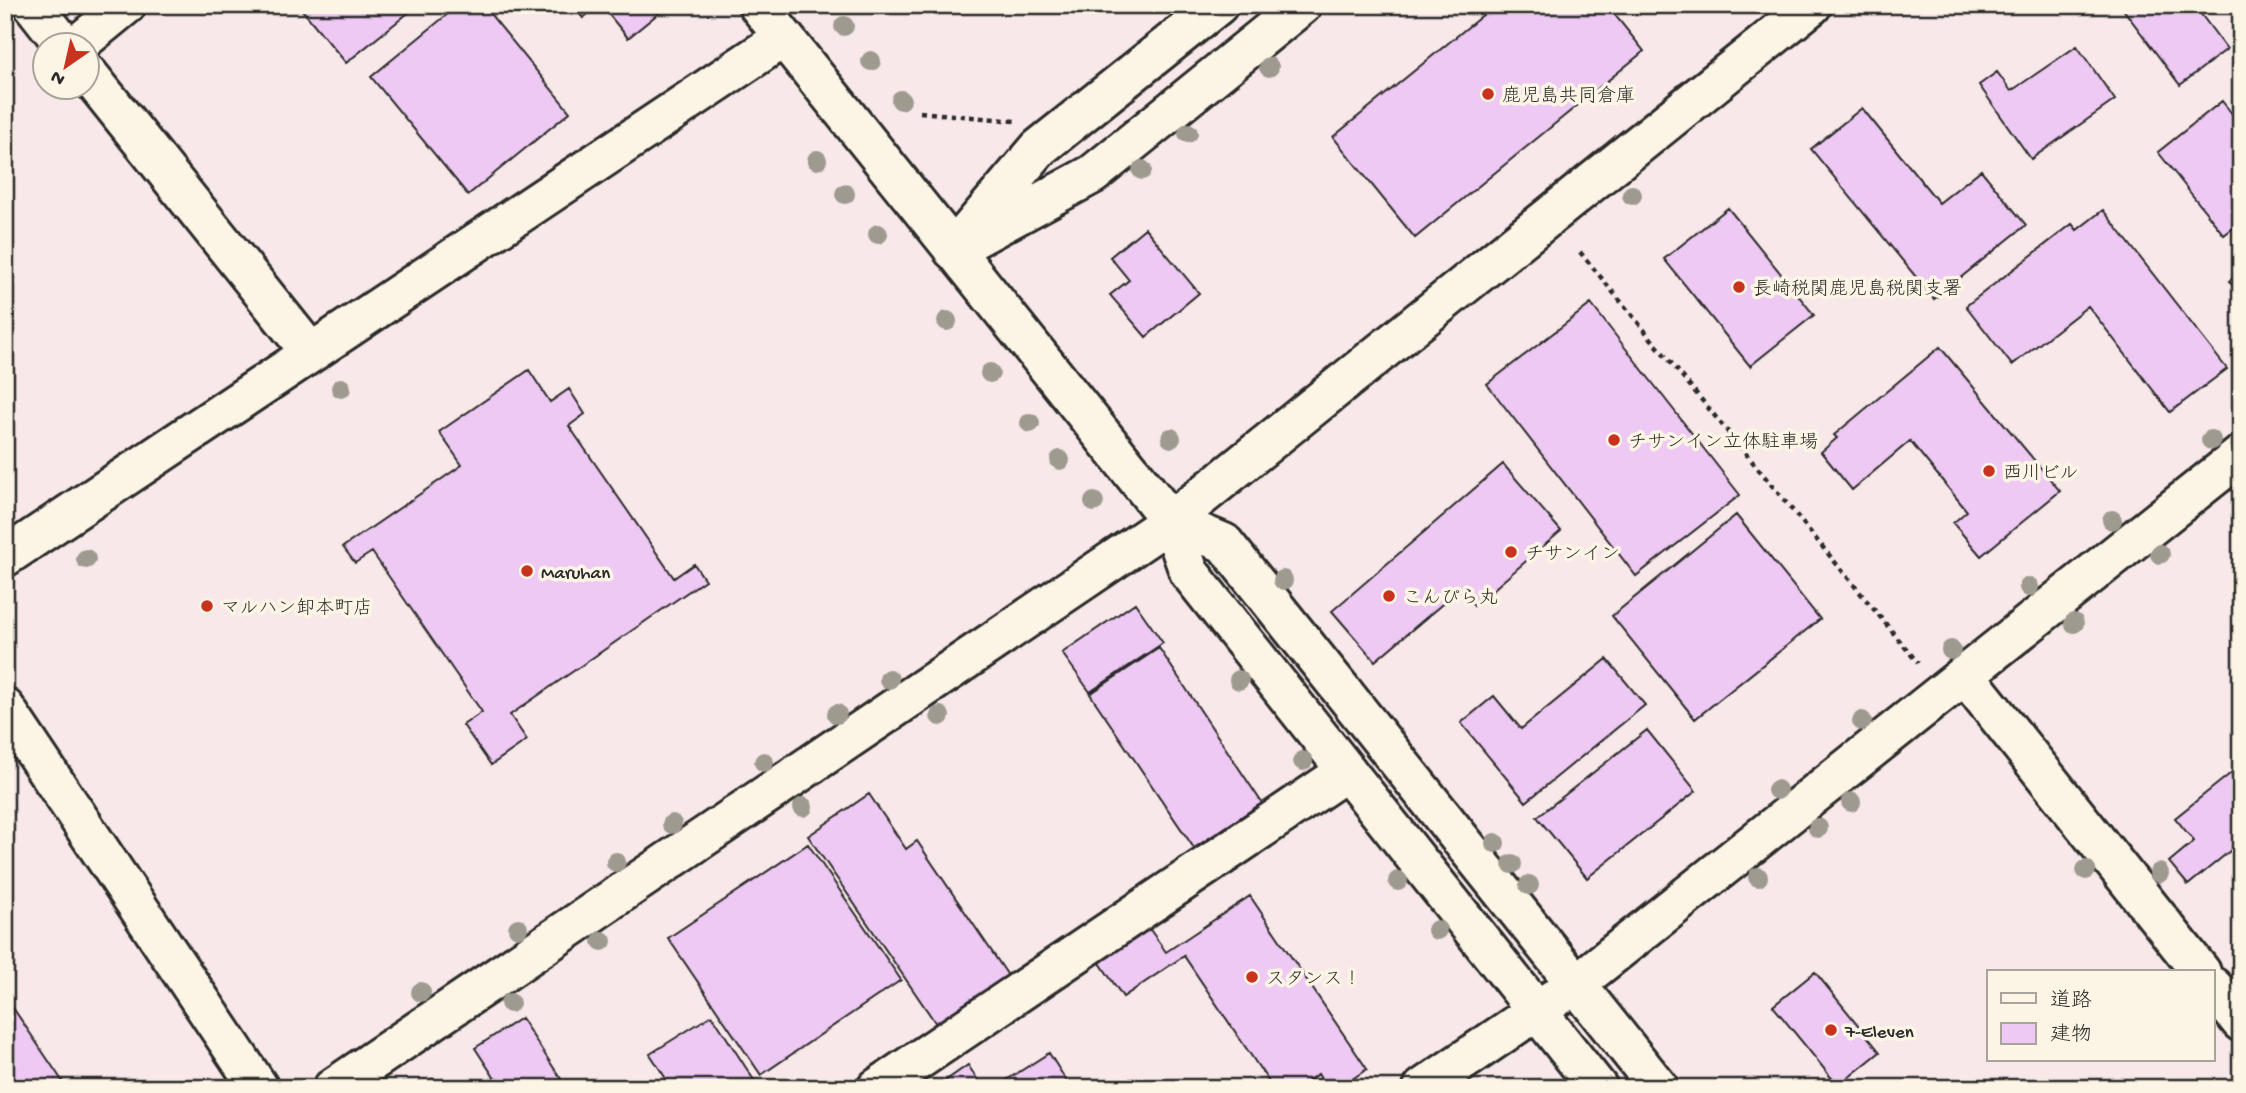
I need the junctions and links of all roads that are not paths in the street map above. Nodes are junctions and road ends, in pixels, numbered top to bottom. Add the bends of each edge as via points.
1 (33, 5) edge
2 (126, 5) edge
3 (758, 5) edge
4 (1218, 5) edge
5 (1302, 5) edge
6 (1812, 5) edge
7 (54, 32) edge
8 (93, 32) edge
9 (783, 37) junction
10 (102, 92) edge
11 (953, 250) junction
12 (311, 353) junction
13 (2241, 455) edge
14 (1171, 521) junction
15 (5, 557) edge
16 (1965, 675) junction
17 (5, 708) edge
18 (1347, 772) junction
19 (2199, 970) edge
20 (1576, 984) junction
21 (2214, 988) edge
22 (1537, 1010) junction
23 (2241, 1022) edge
24 (259, 1088) edge
25 (333, 1088) edge
26 (877, 1088) edge
27 (1423, 1088) edge
28 (1598, 1088) edge
29 (1659, 1088) edge

1 - 7 street
2 - 8 street
3 - 9 street
4 - 11 street via 1039,148
5 - 11 street via 1093,174
6 - 14 street
9 - 11 street
9 - 12 street
10 - 12 street
11 - 14 street
12 - 15 street
13 - 16 street
14 - 18 street via 1189,572
14 - 20 street via 1224,543
14 - 25 street
16 - 19 street
16 - 20 street
17 - 24 street
18 - 22 street
18 - 26 street
20 - 22 street
20 - 29 street
21 - 23 street
22 - 27 street
22 - 28 street

